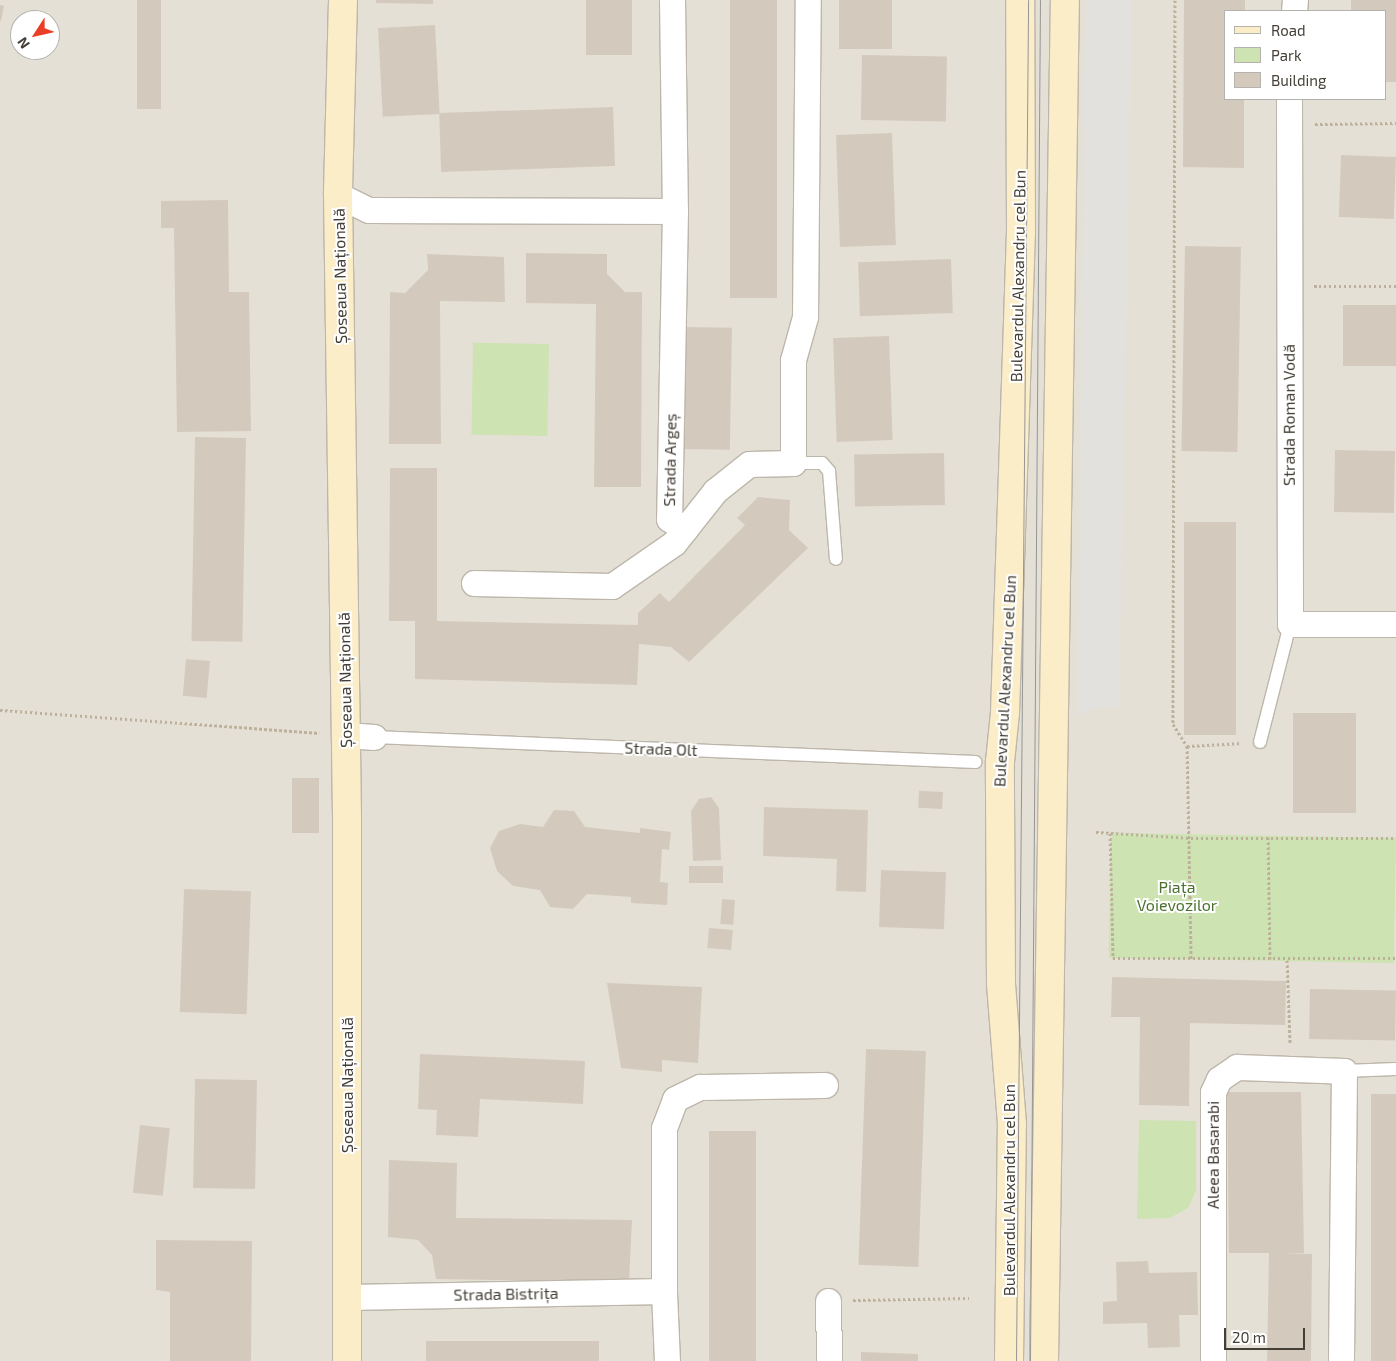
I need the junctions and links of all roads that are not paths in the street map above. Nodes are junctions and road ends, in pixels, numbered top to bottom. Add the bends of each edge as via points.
1 (342, 0) edge
2 (672, 0) edge
3 (808, 0) edge
4 (1020, 0) edge
5 (1064, 0) edge
6 (1288, 100) edge
7 (338, 195) junction
8 (675, 211) junction
9 (793, 463) junction
10 (685, 529) junction
11 (836, 559) dead end
12 (474, 583) dead end
13 (1290, 624) junction
14 (1396, 624) edge
15 (346, 735) junction
16 (374, 737) joint
17 (1260, 742) road end
18 (975, 762) dead end
19 (1396, 1069) edge
20 (1344, 1071) junction
21 (825, 1085) dead end
22 (664, 1292) junction
23 (347, 1297) junction
24 (828, 1301) road end
25 (347, 1361) edge
26 (667, 1361) edge
27 (829, 1361) edge
28 (1009, 1361) edge
29 (1044, 1361) edge
30 (1214, 1361) edge
31 (1341, 1361) edge

1 - 7 main road, Șoseaua Națională
2 - 8 street, Strada Argeș
3 - 9 street via 805,317 793,360
4 - 28 main road, Bulevardul Alexandru cel Bun via 1021,233 1000,822 1001,984 1012,1124
5 - 29 main road
6 - 13 street, Strada Roman Vodă
7 - 8 street via 369,210
7 - 15 main road, Șoseaua Națională
8 - 10 street, Strada Argeș via 669,519
9 - 10 street via 749,464 714,491
9 - 11 lane via 822,462 830,471
10 - 12 street, Strada Argeș via 674,543 612,586
13 - 14 street
13 - 17 lane
15 - 16 street, Strada Olt
15 - 23 main road, Șoseaua Națională
16 - 18 lane, Strada Olt
19 - 20 lane, Aleea Basarabi
20 - 30 street, Aleea Basarabi via 1237,1067 1219,1079 1213,1092
20 - 31 street
21 - 22 street via 700,1087 675,1099 664,1128
22 - 23 street, Strada Bistrița
22 - 26 street
23 - 25 main road, Șoseaua Națională
24 - 27 street

